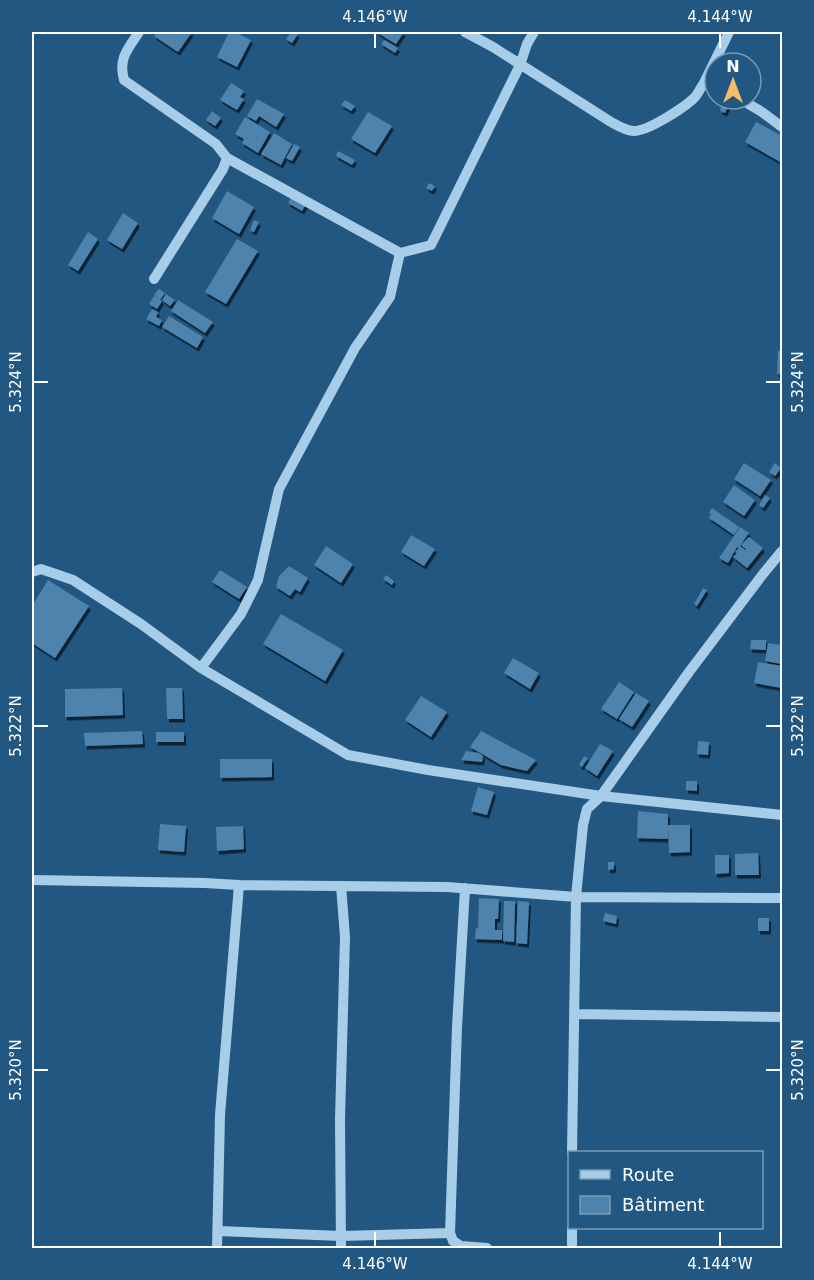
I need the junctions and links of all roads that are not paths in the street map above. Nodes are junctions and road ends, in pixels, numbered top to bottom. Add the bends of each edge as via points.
1 (139, 32) edge
2 (465, 32) edge
3 (534, 32) edge
4 (729, 32) edge
5 (720, 51) edge
6 (520, 65) junction
7 (703, 85) edge
8 (760, 111) edge
9 (783, 127) edge
10 (227, 158) junction
11 (400, 253) junction
12 (154, 279) dead end
13 (783, 551) edge
14 (32, 572) edge
15 (201, 668) junction
16 (601, 796) junction
17 (783, 815) edge
18 (32, 880) edge
19 (239, 885) junction
20 (340, 886) junction
21 (465, 888) junction
22 (576, 897) junction
23 (783, 898) edge
24 (573, 1014) junction
25 (783, 1017) edge
26 (572, 1151) edge
27 (572, 1229) edge
28 (218, 1231) junction
29 (450, 1233) junction
30 (341, 1236) junction
31 (217, 1248) edge
32 (341, 1248) edge
33 (487, 1248) edge
34 (572, 1248) edge

1 - 10 street via 121,64 124,80 216,144
2 - 6 street
3 - 6 street
4 - 5 street
6 - 7 street via 632,131 653,126 684,106
6 - 11 street via 431,245
8 - 9 street
10 - 11 street
10 - 12 street
11 - 15 street via 390,297 355,348 279,489 258,580 241,614
13 - 16 street via 689,672
14 - 15 street via 41,569 73,580
15 - 16 street via 348,755
16 - 17 street
16 - 22 street via 587,809 583,825
18 - 19 street
19 - 20 street
19 - 28 street via 220,1115
20 - 21 street
20 - 30 street via 345,937
21 - 22 street
21 - 29 street
22 - 23 street
22 - 24 street
24 - 25 street
24 - 26 street
27 - 34 street
28 - 30 street
28 - 31 street
29 - 30 street
29 - 33 street via 461,1246
30 - 32 street

